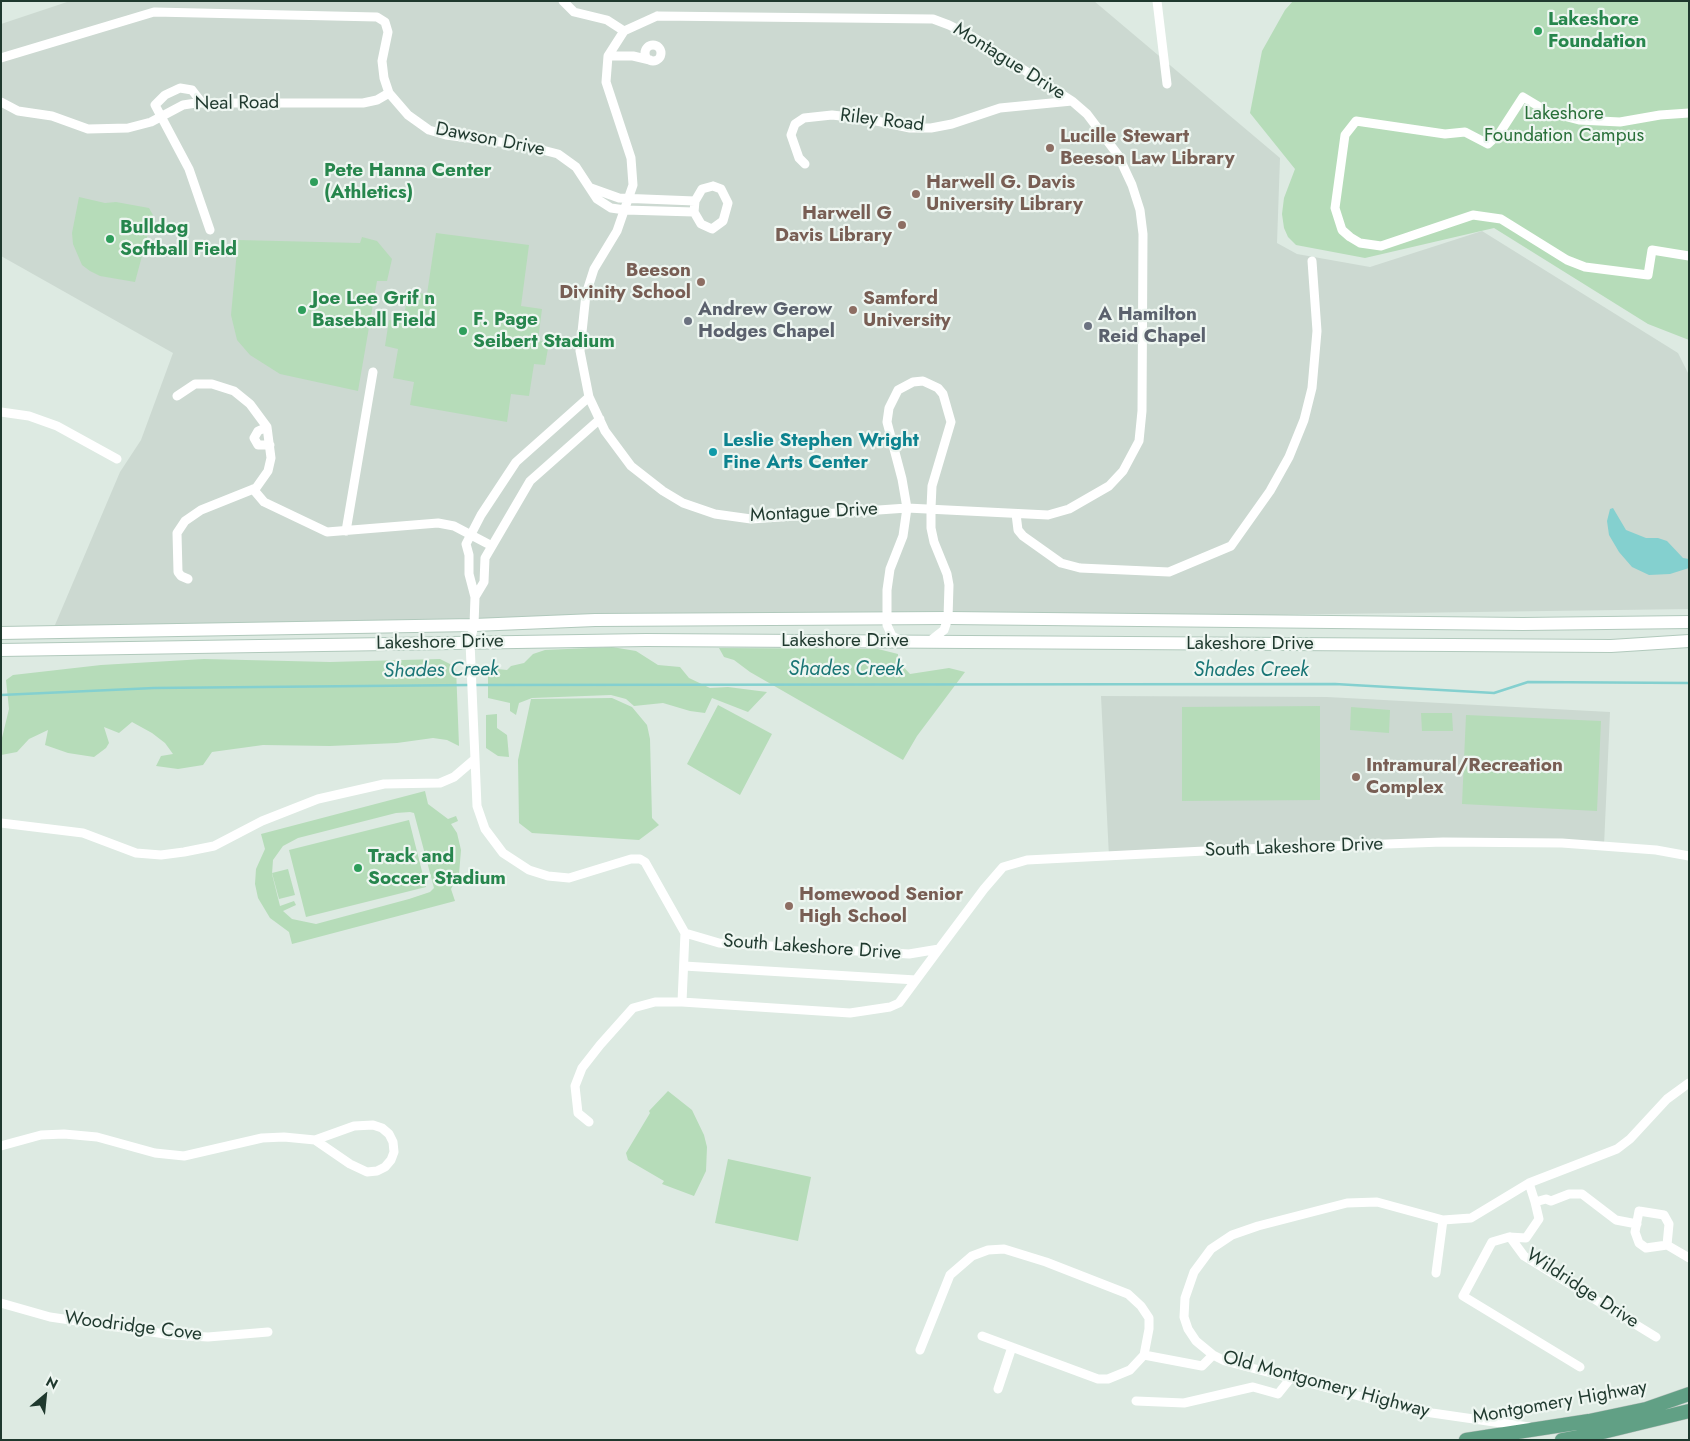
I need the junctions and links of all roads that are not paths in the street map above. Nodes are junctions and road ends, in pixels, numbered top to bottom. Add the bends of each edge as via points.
1 (563, 1) edge
2 (1157, 1) edge
3 (624, 31) junction
4 (647, 48) junction
5 (608, 56) junction
6 (633, 56) junction
7 (1, 58) edge
8 (650, 60) junction
9 (1167, 84) dead end
10 (390, 93) junction
11 (1072, 101) junction
12 (1, 102) edge
13 (202, 103) junction
14 (1689, 113) edge
15 (160, 117) junction
16 (805, 164) dead end
17 (591, 188) junction
18 (629, 199) junction
19 (695, 200) junction
20 (625, 210) junction
21 (694, 212) junction
22 (210, 230) dead end
23 (1689, 256) edge
24 (1312, 261) dead end
25 (373, 372) dead end
26 (177, 396) dead end
27 (590, 397) junction
28 (1, 412) edge
29 (600, 419) junction
30 (267, 427) junction
31 (270, 445) junction
32 (117, 459) dead end
33 (253, 489) junction
34 (907, 508) junction
35 (931, 508) junction
36 (1016, 514) junction
37 (346, 531) junction
38 (470, 534) junction
39 (492, 546) junction
40 (469, 555) junction
41 (485, 558) junction
42 (188, 579) dead end
43 (475, 596) junction
44 (948, 618) junction
45 (886, 619) junction
46 (1684, 622) edge
47 (474, 625) junction
48 (1, 633) edge
49 (900, 640) junction
50 (1684, 641) edge
51 (470, 642) junction
52 (930, 642) junction
53 (1, 650) edge
54 (475, 755) junction
55 (1, 823) edge
56 (1689, 856) edge
57 (685, 933) junction
58 (940, 949) junction
59 (684, 966) junction
60 (916, 980) junction
61 (682, 1002) junction
62 (1689, 1083) edge
63 (589, 1122) dead end
64 (315, 1140) junction
65 (1, 1146) edge
66 (1529, 1184) junction
67 (1535, 1202) junction
68 (1443, 1220) junction
69 (1636, 1224) junction
70 (1510, 1237) junction
71 (1667, 1245) junction
72 (1689, 1258) edge
73 (1436, 1273) dead end
74 (1, 1303) edge
75 (268, 1332) dead end
76 (982, 1336) dead end
77 (1656, 1337) dead end
78 (1012, 1347) junction
79 (920, 1350) dead end
80 (1144, 1355) junction
81 (1213, 1355) junction
82 (1580, 1367) dead end
83 (1290, 1379) junction
84 (998, 1388) dead end
85 (1689, 1394) edge
86 (1136, 1401) dead end
87 (1689, 1411) edge
88 (1465, 1418) junction
89 (1537, 1428) junction
90 (1490, 1436) junction
91 (1466, 1440) edge
92 (1562, 1440) edge

1 - 3 street via 574,12 607,20
2 - 9 street
3 - 5 street, Montague Drive
3 - 11 street, Montague Drive via 657,16 932,19 950,24 973,37
4 - 6 street
4 - 8 street via 646,56
4 - 8 street via 654,44 662,52 659,59
5 - 6 street
5 - 18 street, Montague Drive via 606,82 634,170
6 - 8 street
7 - 10 street via 154,12 372,16 382,18 387,26 382,68
10 - 13 street, Neal Road via 363,103
10 - 17 street, Dawson Drive via 408,115 429,130 551,152 576,167
11 - 16 street, Riley Road via 1000,108 931,128 910,128 832,115 804,118 795,124 791,135 799,158
11 - 36 street, Montague Drive via 1087,114 1118,155 1140,210 1143,234 1139,441 1123,471 1109,486 1069,509 1048,515
12 - 15 street, Neal Road via 18,112 52,116 88,129 128,128
13 - 15 street, Neal Road via 183,105
13 - 15 street via 192,90 176,90 155,105
14 - 23 street via 1660,114 1620,122 1579,120 1548,112 1523,97 1499,134 1488,144 1465,132 1446,134 1356,121 1345,135 1334,208 1342,230 1350,238 1381,246 1473,215 1501,219 1567,260 1585,267 1648,275 1652,250
15 - 22 street via 176,140 189,169
17 - 18 street
17 - 20 street, Dawson Drive via 603,203
18 - 19 street
18 - 20 street, Montague Drive
19 - 21 street
19 - 21 street via 702,189 713,186 724,193 728,208 723,221 712,229 701,224
20 - 21 street, Dawson Drive
20 - 27 street, Montague Drive via 594,269 586,294 580,351
24 - 36 street via 1317,331 1312,388 1304,420 1270,490 1231,546 1169,572 1080,568 1061,563 1020,533
25 - 37 street
26 - 30 street via 195,384 229,388 243,397
27 - 29 street, Montague Drive
27 - 38 street via 516,462
28 - 32 street via 29,416 57,426
29 - 34 street, Montague Drive via 631,466 683,503 715,514 751,519
29 - 39 street via 533,477
30 - 31 street
30 - 31 street via 258,431 254,438 258,445
31 - 33 street via 268,471
33 - 37 street via 264,502 307,524 327,532
33 - 42 street via 201,510 185,521 177,533 178,572
34 - 35 street, Montague Drive
34 - 35 street via 887,428 887,415 898,390 923,381 943,394 951,422 932,486
34 - 45 street via 903,536 888,579
35 - 36 street, Montague Drive
35 - 44 street via 931,528 949,585
37 - 38 street via 438,523
38 - 39 street
38 - 40 street via 466,544
39 - 41 street
40 - 41 street
40 - 43 street via 469,574
41 - 43 street via 484,582
43 - 47 street
44 - 45 main road, Lakeshore Drive
44 - 46 main road, Lakeshore Drive
44 - 52 street via 944,630
45 - 47 main road, Lakeshore Drive via 595,620
45 - 49 street via 892,636
46 - 50 main road
47 - 48 main road, Lakeshore Drive
47 - 51 street
49 - 51 main road, Lakeshore Drive
49 - 52 main road, Lakeshore Drive
50 - 52 main road, Lakeshore Drive via 1610,646
51 - 53 main road, Lakeshore Drive
51 - 54 street
54 - 55 street via 454,777 440,783 384,784 318,799 262,821 214,846 184,852 136,854 84,833
54 - 57 street via 480,818 503,853 529,870 569,878 631,858 640,859 645,862
56 - 58 street, South Lakeshore Drive via 1656,850 1562,843 1444,842 1027,860 1003,867
57 - 58 street, South Lakeshore Drive via 728,944 909,954
57 - 59 street
58 - 60 street, South Lakeshore Drive
59 - 60 street, South Lakeshore Drive
59 - 61 street
60 - 61 street, South Lakeshore Drive via 899,1003 850,1013
61 - 63 street, South Lakeshore Drive via 656,1002 633,1008 582,1068 575,1086 578,1113
62 - 66 street, Old Montgomery Highway via 1667,1099 1617,1149
64 - 64 street via 367,1172 385,1167 394,1152 394,1142 389,1134 373,1125 354,1126
64 - 65 street via 262,1138 184,1156 155,1153 97,1137 64,1134
66 - 67 street
66 - 68 street, Old Montgomery Highway via 1471,1218
67 - 69 street via 1582,1194 1616,1220
67 - 70 street, Wildridge Drive via 1539,1219 1526,1238
68 - 73 street
68 - 81 street, Old Montgomery Highway via 1377,1202 1347,1204 1232,1235 1211,1249 1194,1272 1184,1298 1188,1329 1196,1341
69 - 71 street via 1639,1243 1646,1248
69 - 71 street via 1638,1211 1664,1215 1669,1224
70 - 77 street, Wildridge Drive via 1524,1256
70 - 82 street, Wildridge Drive via 1492,1242 1463,1296
71 - 72 street
74 - 75 street, Woodridge Cove via 50,1317 172,1335 208,1337
76 - 78 street
78 - 80 street via 1098,1380 1130,1370
78 - 84 street
79 - 80 street via 950,1275 972,1256 988,1250 1004,1250 1046,1262 1128,1294 1149,1318
80 - 81 street via 1202,1366
81 - 83 street, Old Montgomery Highway
83 - 86 street via 1278,1394 1254,1387 1184,1403
83 - 88 street, Old Montgomery Highway via 1393,1405
85 - 89 main road, Montgomery Highway via 1612,1416
87 - 92 main road, Montgomery Highway
88 - 89 street, Old Montgomery Highway
88 - 90 street, Old Montgomery Highway via 1483,1427
89 - 90 main road, Montgomery Highway
90 - 91 main road, Montgomery Highway

